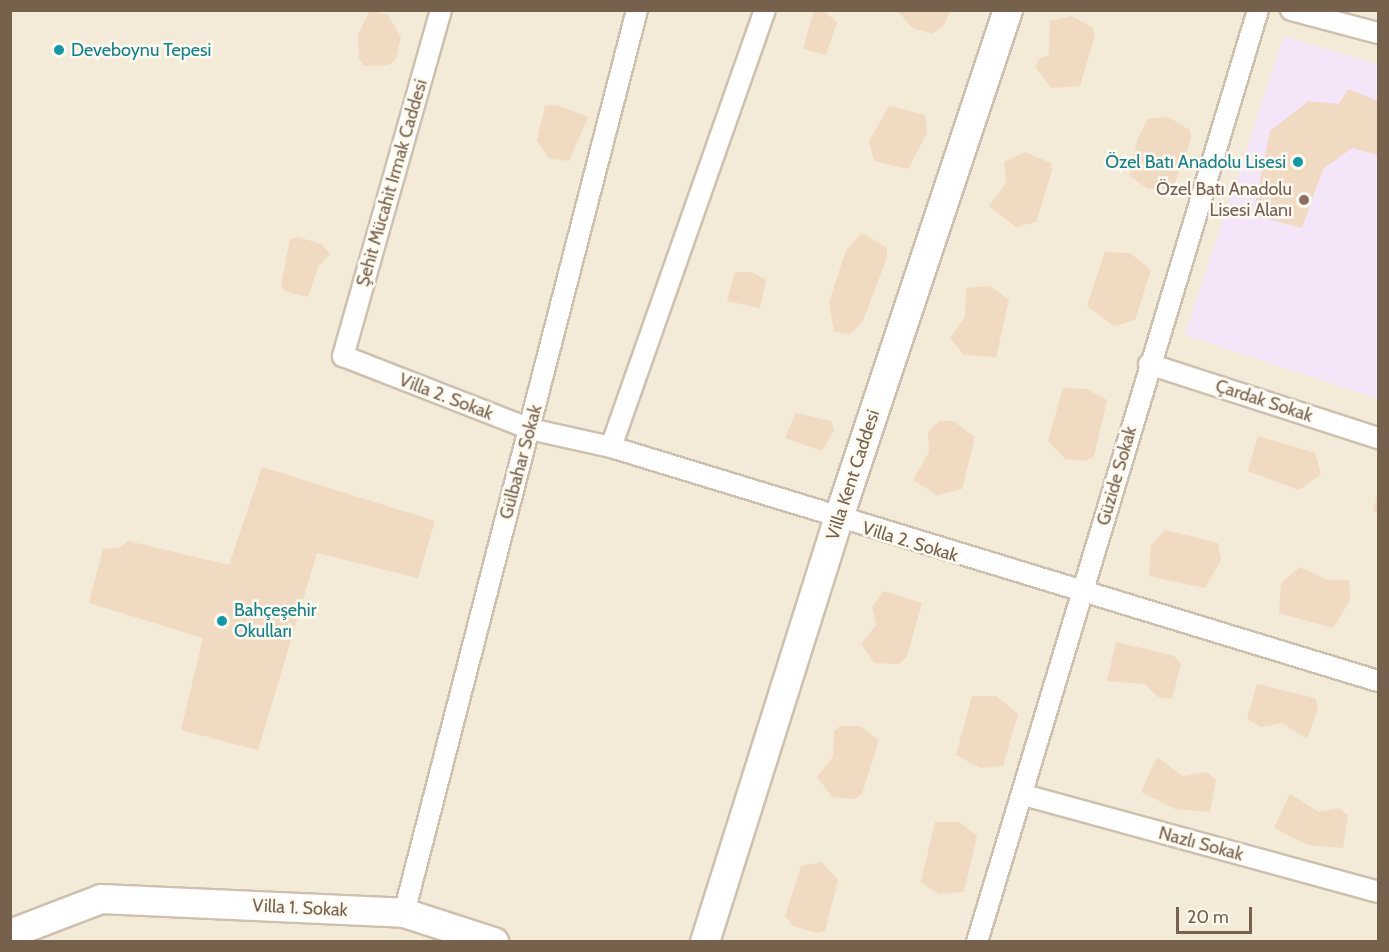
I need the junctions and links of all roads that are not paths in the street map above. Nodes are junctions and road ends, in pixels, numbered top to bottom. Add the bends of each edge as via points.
1 (441, 10) edge
2 (637, 10) edge
3 (765, 10) edge
4 (1008, 10) edge
5 (1257, 10) edge
6 (1291, 10) edge
7 (1378, 33) edge
8 (343, 356) joint
9 (1149, 363) junction
10 (530, 429) junction
11 (1378, 438) edge
12 (611, 447) junction
13 (838, 520) junction
14 (1083, 594) junction
15 (1378, 681) edge
16 (1024, 795) junction
17 (1378, 892) edge
18 (404, 913) junction
19 (10, 934) edge
20 (494, 942) edge
21 (705, 942) edge
22 (977, 942) edge

1 - 8 street, Şehit Mücahit Irmak Caddesi
2 - 10 street, Gülbahar Sokak
3 - 12 street
4 - 13 street, Villa Kent Caddesi
5 - 9 street, Güzide Sokak
6 - 7 street
8 - 10 street, Villa 2. Sokak
9 - 11 street, Çardak Sokak
9 - 14 street, Güzide Sokak
10 - 12 street, Villa 2. Sokak
10 - 18 street, Gülbahar Sokak
12 - 13 street, Villa 2. Sokak
13 - 14 street, Villa 2. Sokak
13 - 21 street, Villa Kent Caddesi
14 - 15 street, Villa 2. Sokak
14 - 16 street, Güzide Sokak
16 - 17 street, Nazlı Sokak
16 - 22 street, Güzide Sokak
18 - 19 street, Villa 1. Sokak via 101,899
18 - 20 street, Villa 1. Sokak

